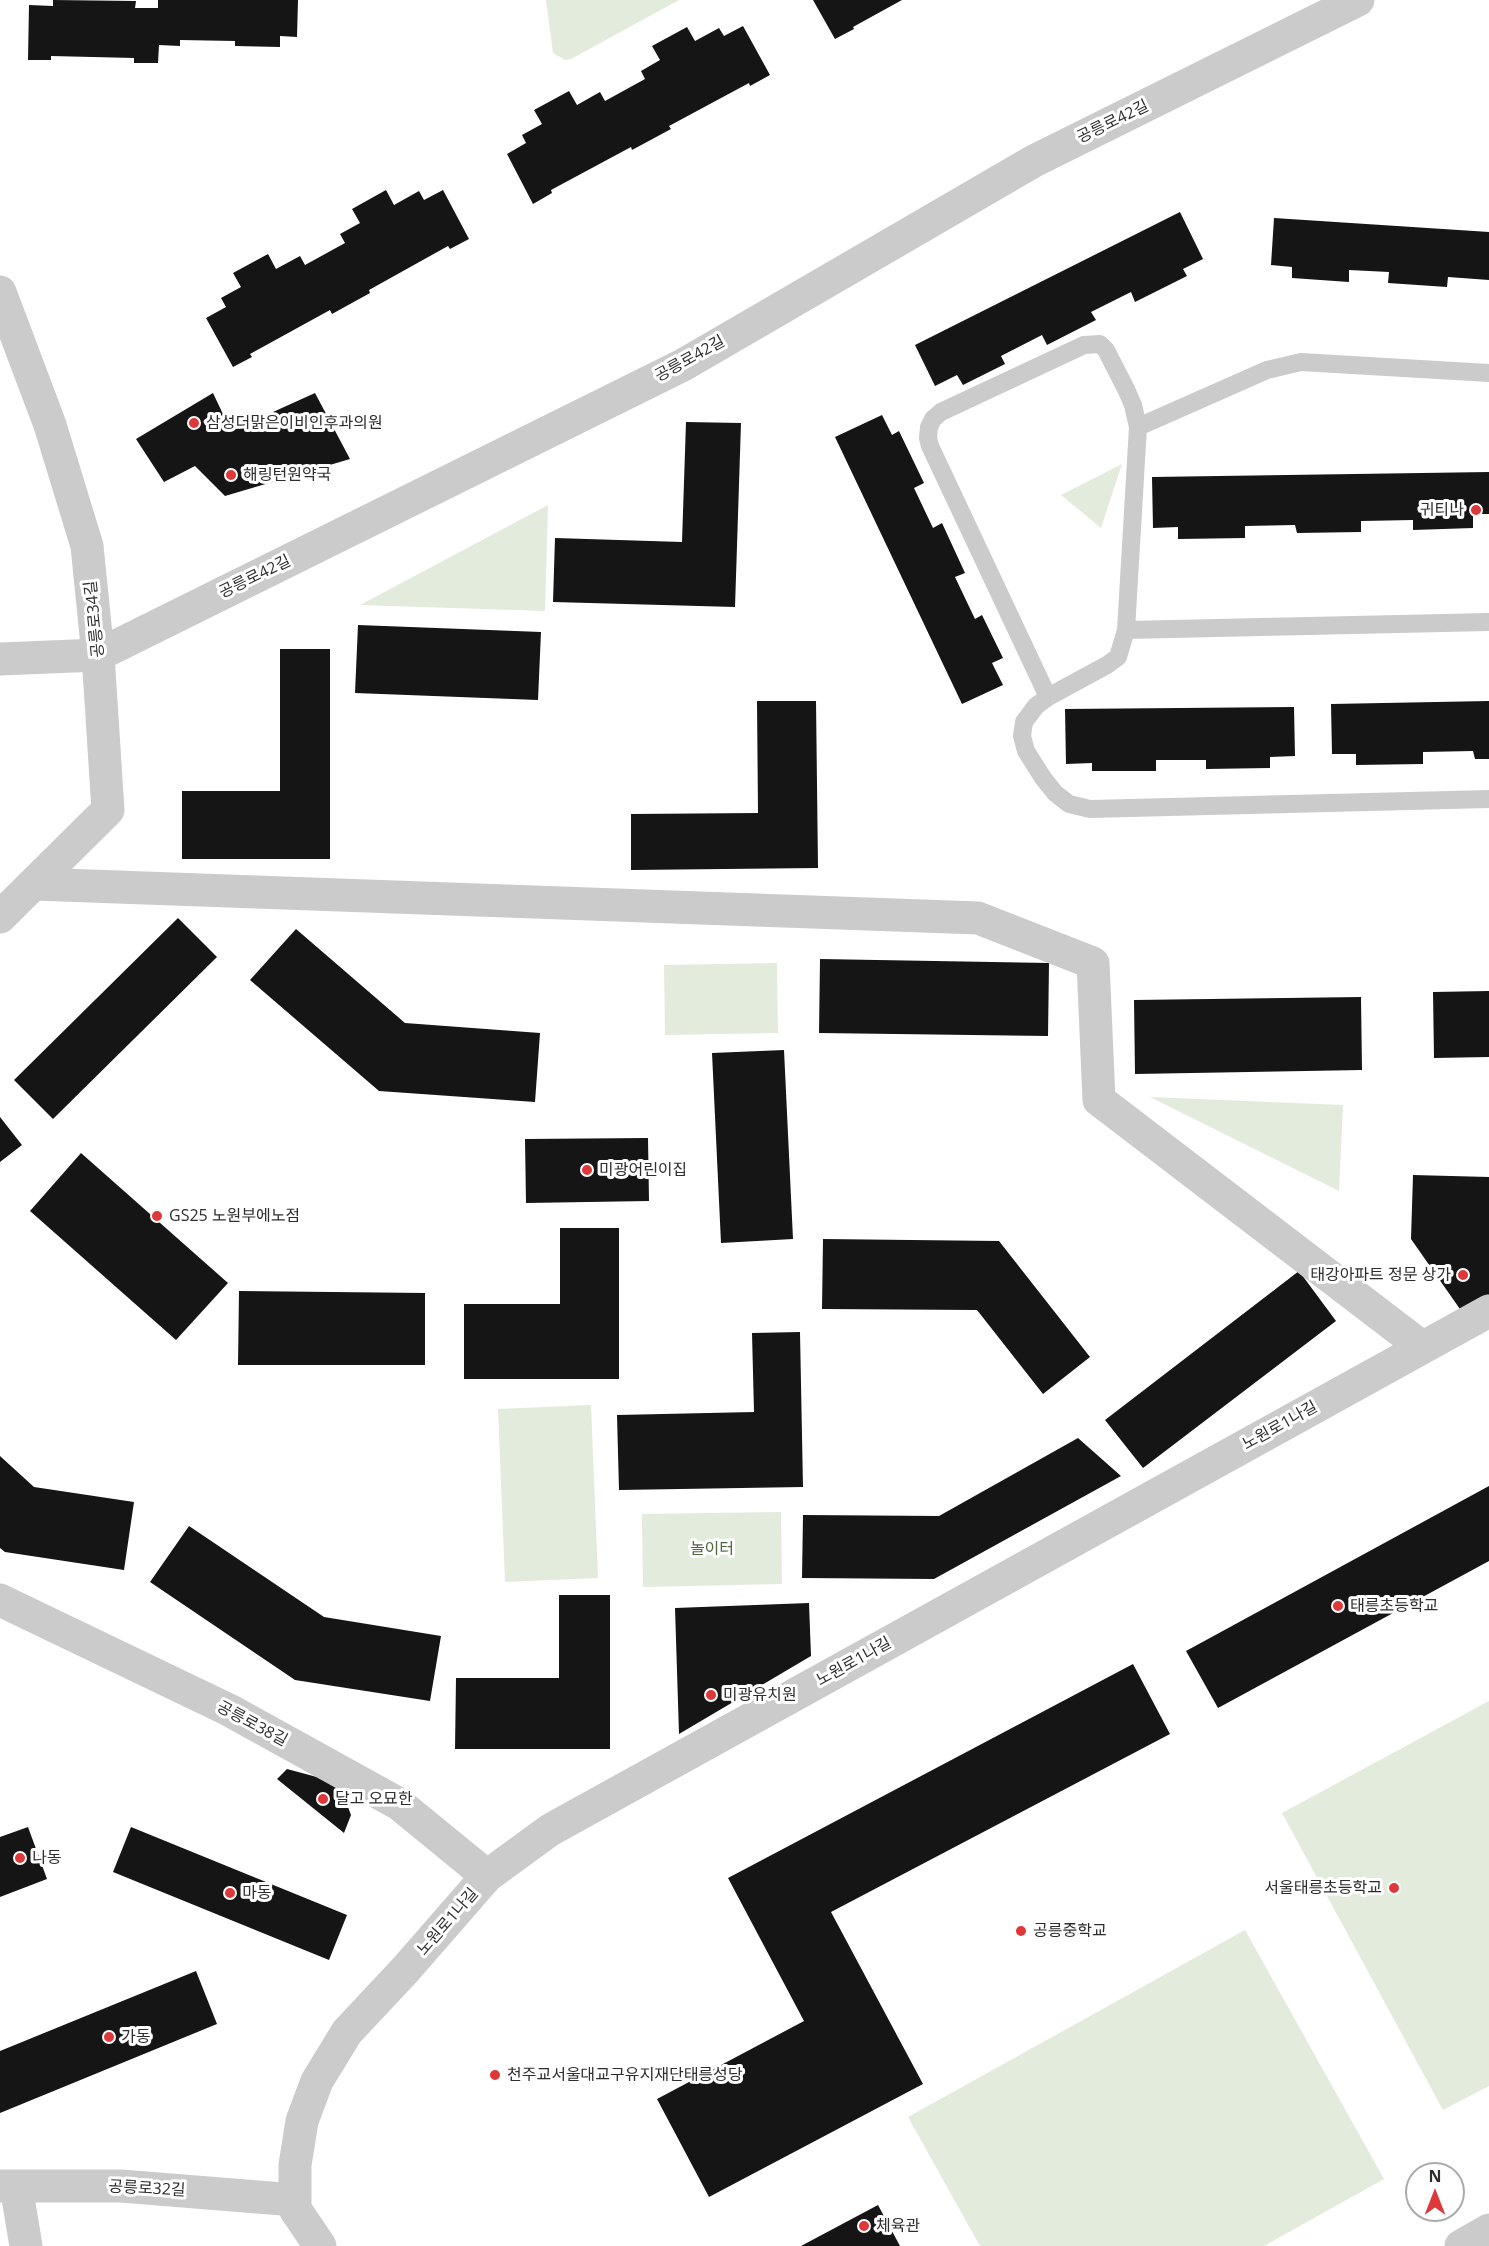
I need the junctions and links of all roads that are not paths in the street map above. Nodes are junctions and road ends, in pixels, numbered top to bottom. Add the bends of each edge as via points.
1 (1358, 0) edge
2 (0, 291) edge
3 (1489, 373) edge
4 (1138, 427) junction
5 (1489, 622) edge
6 (1126, 630) junction
7 (98, 655) junction
8 (0, 659) edge
9 (1048, 698) junction
10 (1489, 799) edge
11 (34, 884) junction
12 (0, 917) edge
13 (1489, 1311) edge
14 (1422, 1347) junction
15 (0, 1600) edge
16 (487, 1876) junction
17 (8, 2186) edge
18 (295, 2200) junction
19 (1489, 2230) edge
20 (26, 2246) edge
21 (320, 2246) edge
22 (1461, 2246) edge

1 - 7 street, 공릉로42길 via 1034,161 683,365
2 - 7 street, 공릉로34길 via 50,425 87,546
3 - 4 lane via 1301,362 1268,370
4 - 6 lane
4 - 9 lane via 1134,405 1106,350 1093,343 941,412 929,427 930,446
5 - 6 lane
6 - 9 lane via 1118,657
7 - 8 street, 공릉로42길
7 - 11 street, 공릉로34길 via 108,810
9 - 10 lane via 1024,722 1026,751 1055,793 1069,804 1090,809
11 - 12 street, 공릉로34길
11 - 14 street via 978,918 1093,963 1099,1100
13 - 14 street, 노원로1나길
14 - 16 street, 노원로1나길 via 550,1830
15 - 16 street, 공릉로38길 via 229,1710 399,1804
16 - 18 street, 노원로1나길 via 346,2032 317,2081 302,2121 295,2165
17 - 18 street, 공릉로32길 via 121,2186
17 - 20 street
18 - 21 street, 노원로1나길 via 295,2209
19 - 22 street

